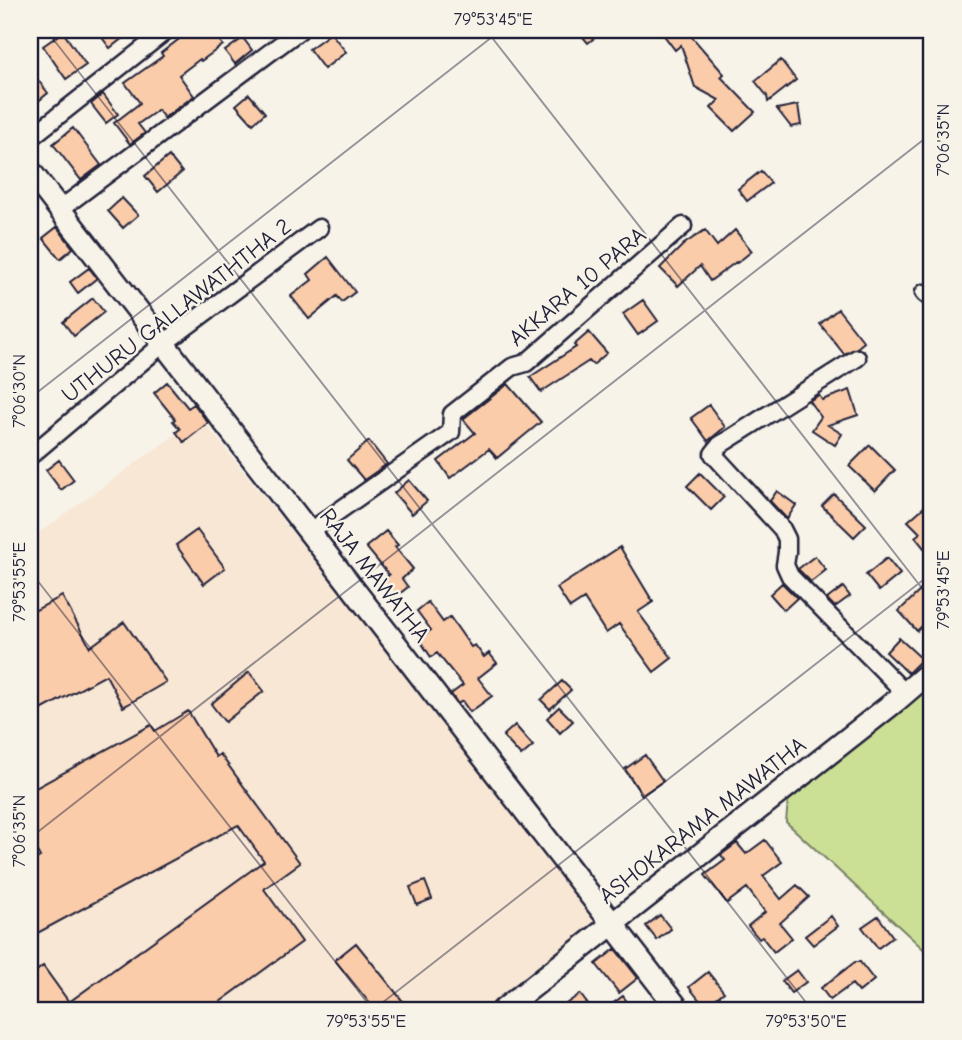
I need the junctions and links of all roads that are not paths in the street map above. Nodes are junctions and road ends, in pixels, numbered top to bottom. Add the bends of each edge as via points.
1 (167, 30) edge
2 (300, 30) edge
3 (30, 138) edge
4 (30, 172) edge
5 (60, 210) junction
6 (683, 226) dead end
7 (319, 228) dead end
8 (163, 344) junction
9 (857, 358) dead end
10 (30, 456) edge
11 (309, 532) junction
12 (932, 670) edge
13 (905, 693) junction
14 (611, 925) junction
15 (676, 1009) edge
16 (503, 1010) edge

1 - 3 street
2 - 5 street
4 - 5 street, RAJA MAWATHA
5 - 8 street, RAJA MAWATHA
6 - 11 street, AKKARA 10 PARA via 526,363 512,367 452,414 451,432
7 - 8 street, UTHURU GALLAWATHTHA 2
8 - 10 street, UTHURU GALLAWATHTHA 2
8 - 11 street, RAJA MAWATHA
9 - 13 street via 720,445 713,454 782,529 790,576
11 - 14 street, RAJA MAWATHA
12 - 13 street, ASHOKARAMA MAWATHA
13 - 14 street, ASHOKARAMA MAWATHA
14 - 15 street, RAJA MAWATHA
14 - 16 street, ASHOKARAMA MAWATHA

